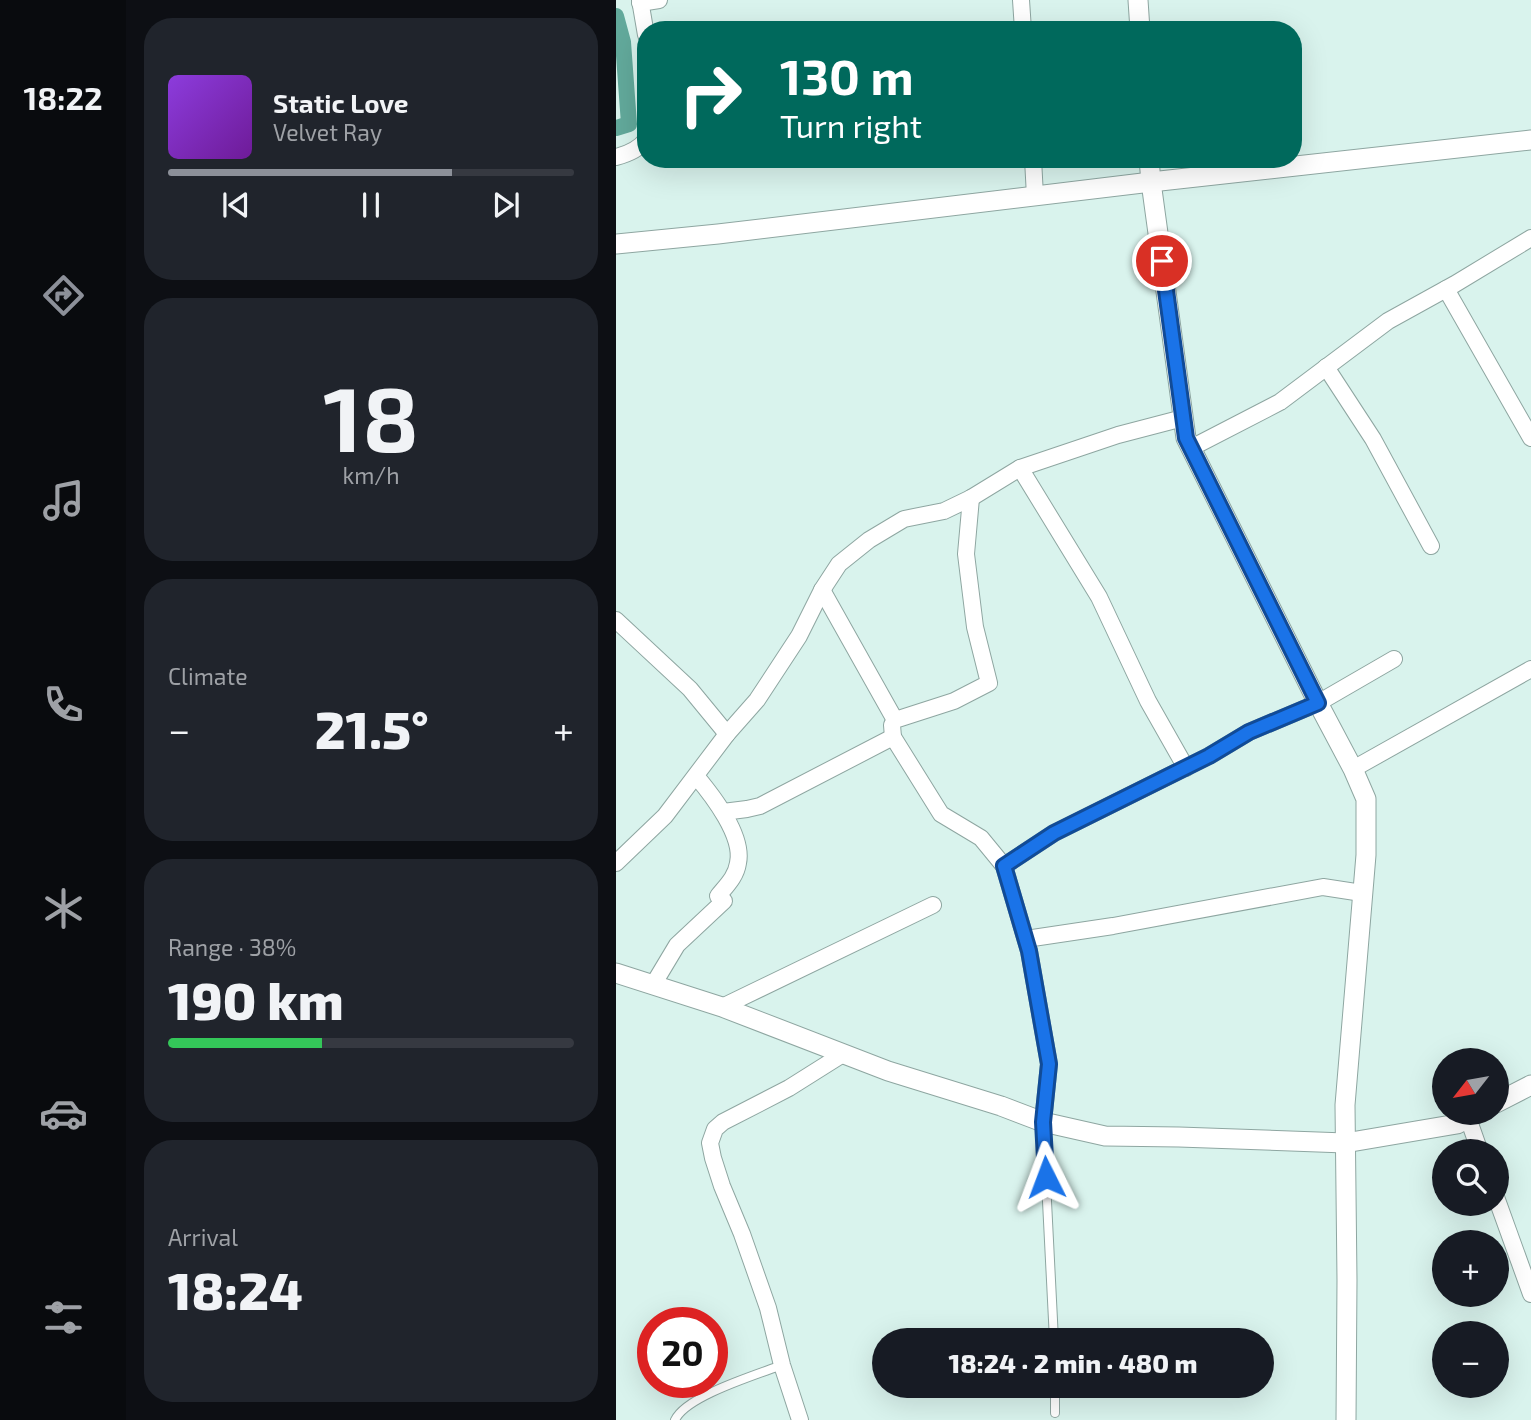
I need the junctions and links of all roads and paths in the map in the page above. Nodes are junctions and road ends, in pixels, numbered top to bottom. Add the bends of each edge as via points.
1 (1021, 0) edge
2 (1138, 0) edge
3 (648, 1) edge
4 (647, 21) edge
5 (1022, 21) edge
6 (1139, 21) edge
7 (1529, 144) edge
8 (637, 148) edge
9 (616, 157) edge
10 (1302, 167) edge
11 (1033, 168) edge
12 (1150, 168) edge
13 (1290, 168) edge
14 (1151, 182) junction
15 (1035, 196) junction
16 (1531, 238) edge
17 (616, 244) edge
18 (1446, 289) junction
19 (1326, 367) junction
20 (1183, 418) junction
21 (1531, 438) edge
22 (1191, 448) junction
23 (1020, 468) junction
24 (971, 498) junction
25 (1431, 546) dead end
26 (822, 590) junction
27 (616, 620) edge
28 (1394, 659) dead end
29 (1531, 669) edge
30 (1318, 703) junction
31 (894, 729) junction
32 (727, 734) junction
33 (1186, 768) junction
34 (1353, 769) junction
35 (696, 776) junction
36 (723, 811) junction
37 (616, 863) edge
38 (1004, 866) junction
39 (1362, 892) junction
40 (933, 905) dead end
41 (1026, 939) junction
42 (616, 973) edge
43 (653, 985) junction
44 (722, 1007) junction
45 (843, 1054) junction
46 (1531, 1084) edge
47 (1509, 1096) edge
48 (1043, 1122) junction
49 (1451, 1125) edge
50 (1345, 1143) junction
51 (1503, 1216) edge
52 (1531, 1294) edge
53 (1053, 1328) edge
54 (782, 1364) junction
55 (1055, 1398) edge
56 (1055, 1413) dead end
57 (675, 1420) edge
58 (800, 1420) edge
59 (1346, 1420) edge

1 - 5 street
2 - 6 street
3 - 4 street
7 - 10 street
8 - 9 street
11 - 15 street
12 - 14 street
13 - 14 street
14 - 15 street
14 - 20 street
15 - 17 street
16 - 18 street
18 - 19 street via 1388,321
18 - 21 street
19 - 22 street via 1280,402
19 - 25 street via 1373,439
20 - 22 street
20 - 23 street
22 - 30 street
23 - 24 street
23 - 33 street via 1099,597
24 - 26 street via 944,511 904,519 869,540 839,564
24 - 31 street via 966,554 975,627 989,683
26 - 31 street
26 - 32 street via 799,636 757,700
27 - 32 street via 690,689
28 - 30 street
29 - 34 street
30 - 33 street via 1249,732
30 - 34 street
31 - 36 street via 760,806
31 - 38 street via 941,814 981,838
32 - 35 street
33 - 38 street via 1054,833
34 - 39 street via 1366,799
35 - 36 street
35 - 37 street via 664,816
36 - 43 street via 739,862 733,878 721,898 677,945
38 - 41 street
39 - 41 street via 1323,887
39 - 50 street
40 - 44 street
41 - 48 street via 1049,1064
42 - 43 street
43 - 44 street
44 - 45 street
45 - 48 street
45 - 54 street via 723,1122 710,1143 768,1308
46 - 47 street
48 - 50 street via 1105,1136
48 - 53 lane
49 - 50 street
50 - 59 street
51 - 52 street
54 - 57 lane via 702,1397 684,1407
54 - 58 street
55 - 56 lane

